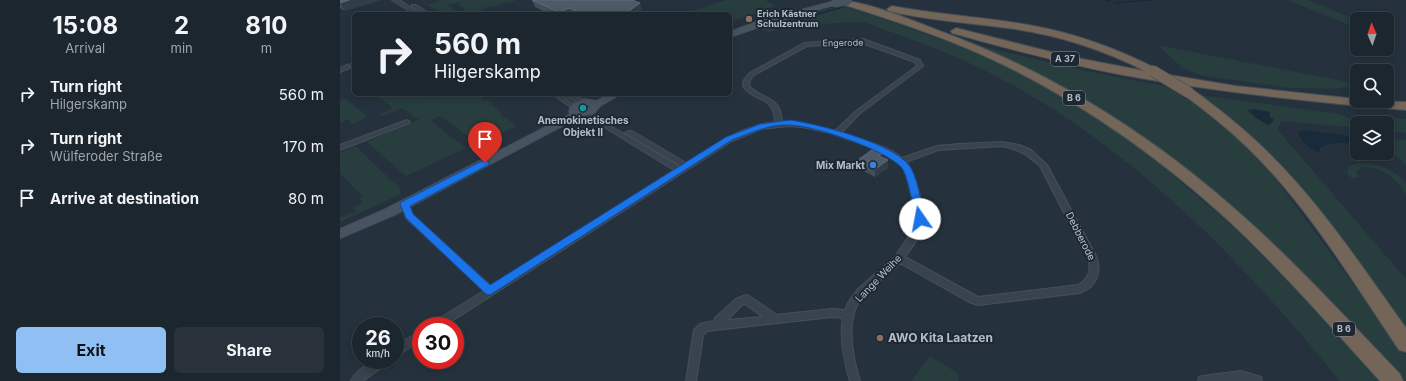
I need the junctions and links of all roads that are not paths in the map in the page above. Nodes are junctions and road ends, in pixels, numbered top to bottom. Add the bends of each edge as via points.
1 (394, 0) edge
2 (404, 0) edge
3 (848, 0) edge
4 (855, 0) edge
5 (837, 2) edge
6 (868, 4) junction
7 (415, 12) edge
8 (424, 12) edge
9 (926, 29) junction
10 (732, 35) edge
11 (347, 67) tunnel mouth
12 (340, 70) edge
13 (559, 96) edge
14 (569, 96) edge
15 (603, 96) edge
16 (612, 96) edge
17 (1406, 106) edge
18 (584, 108) junction
19 (1406, 112) edge
20 (407, 122) dead end
21 (779, 123) junction
22 (837, 133) junction
23 (340, 148) edge
24 (901, 161) junction
25 (682, 168) junction
26 (405, 204) junction
27 (340, 229) edge
28 (340, 234) edge
29 (899, 258) junction
30 (490, 291) junction
31 (1382, 310) junction
32 (849, 315) junction
33 (450, 317) edge
34 (771, 320) junction
35 (718, 325) junction
36 (1406, 337) edge
37 (1406, 344) edge
38 (370, 369) edge
39 (356, 381) edge
40 (692, 381) edge
41 (855, 381) edge
42 (1203, 381) edge
43 (1257, 381) edge
44 (1393, 381) edge

1 - 7 street
2 - 8 street
3 - 5 street, bridge
4 - 6 highway
5 - 9 highway, B 6
5 - 10 street via 764,23
6 - 17 highway, A 37 via 997,43 1120,70 1338,101
6 - 31 highway, bridge via 1049,33 1103,48 1153,71 1188,92 1232,126 1284,180 1326,232
9 - 19 highway, A 37 via 1039,58 1181,86 1293,101
9 - 44 highway, B 6 via 995,57 1049,84 1104,116 1150,148 1265,246
11 - 12 street
13 - 18 street
14 - 18 street
15 - 18 street
16 - 18 street
18 - 25 street
18 - 26 street
18 - 27 street
20 - 23 street
21 - 22 street, Lange Weihe via 802,124
21 - 22 street, Engerode via 773,102 751,91 746,86 747,82 752,74 802,45 863,41 918,61 918,68 858,113
21 - 25 street, Lange Weihe via 738,134
22 - 24 street, Lange Weihe via 883,150
24 - 29 street, Lange Weihe via 910,176 920,219 915,236
24 - 29 street, Debberode via 937,148 958,146 1002,144 1028,152 1043,165 1092,256 1095,270 1092,281 1080,289 978,301
25 - 30 street, Lange Weihe
26 - 28 street
26 - 30 street via 409,216
29 - 32 street, Lange Weihe via 862,292 851,307
30 - 33 street, Lange Weihe
31 - 36 highway
31 - 37 highway
32 - 34 street via 832,314
32 - 41 street, Lange Weihe via 847,340
34 - 35 street
34 - 35 street via 770,316 746,299 739,302
35 - 40 street via 704,327 698,333
38 - 39 street
42 - 43 street via 1241,376

